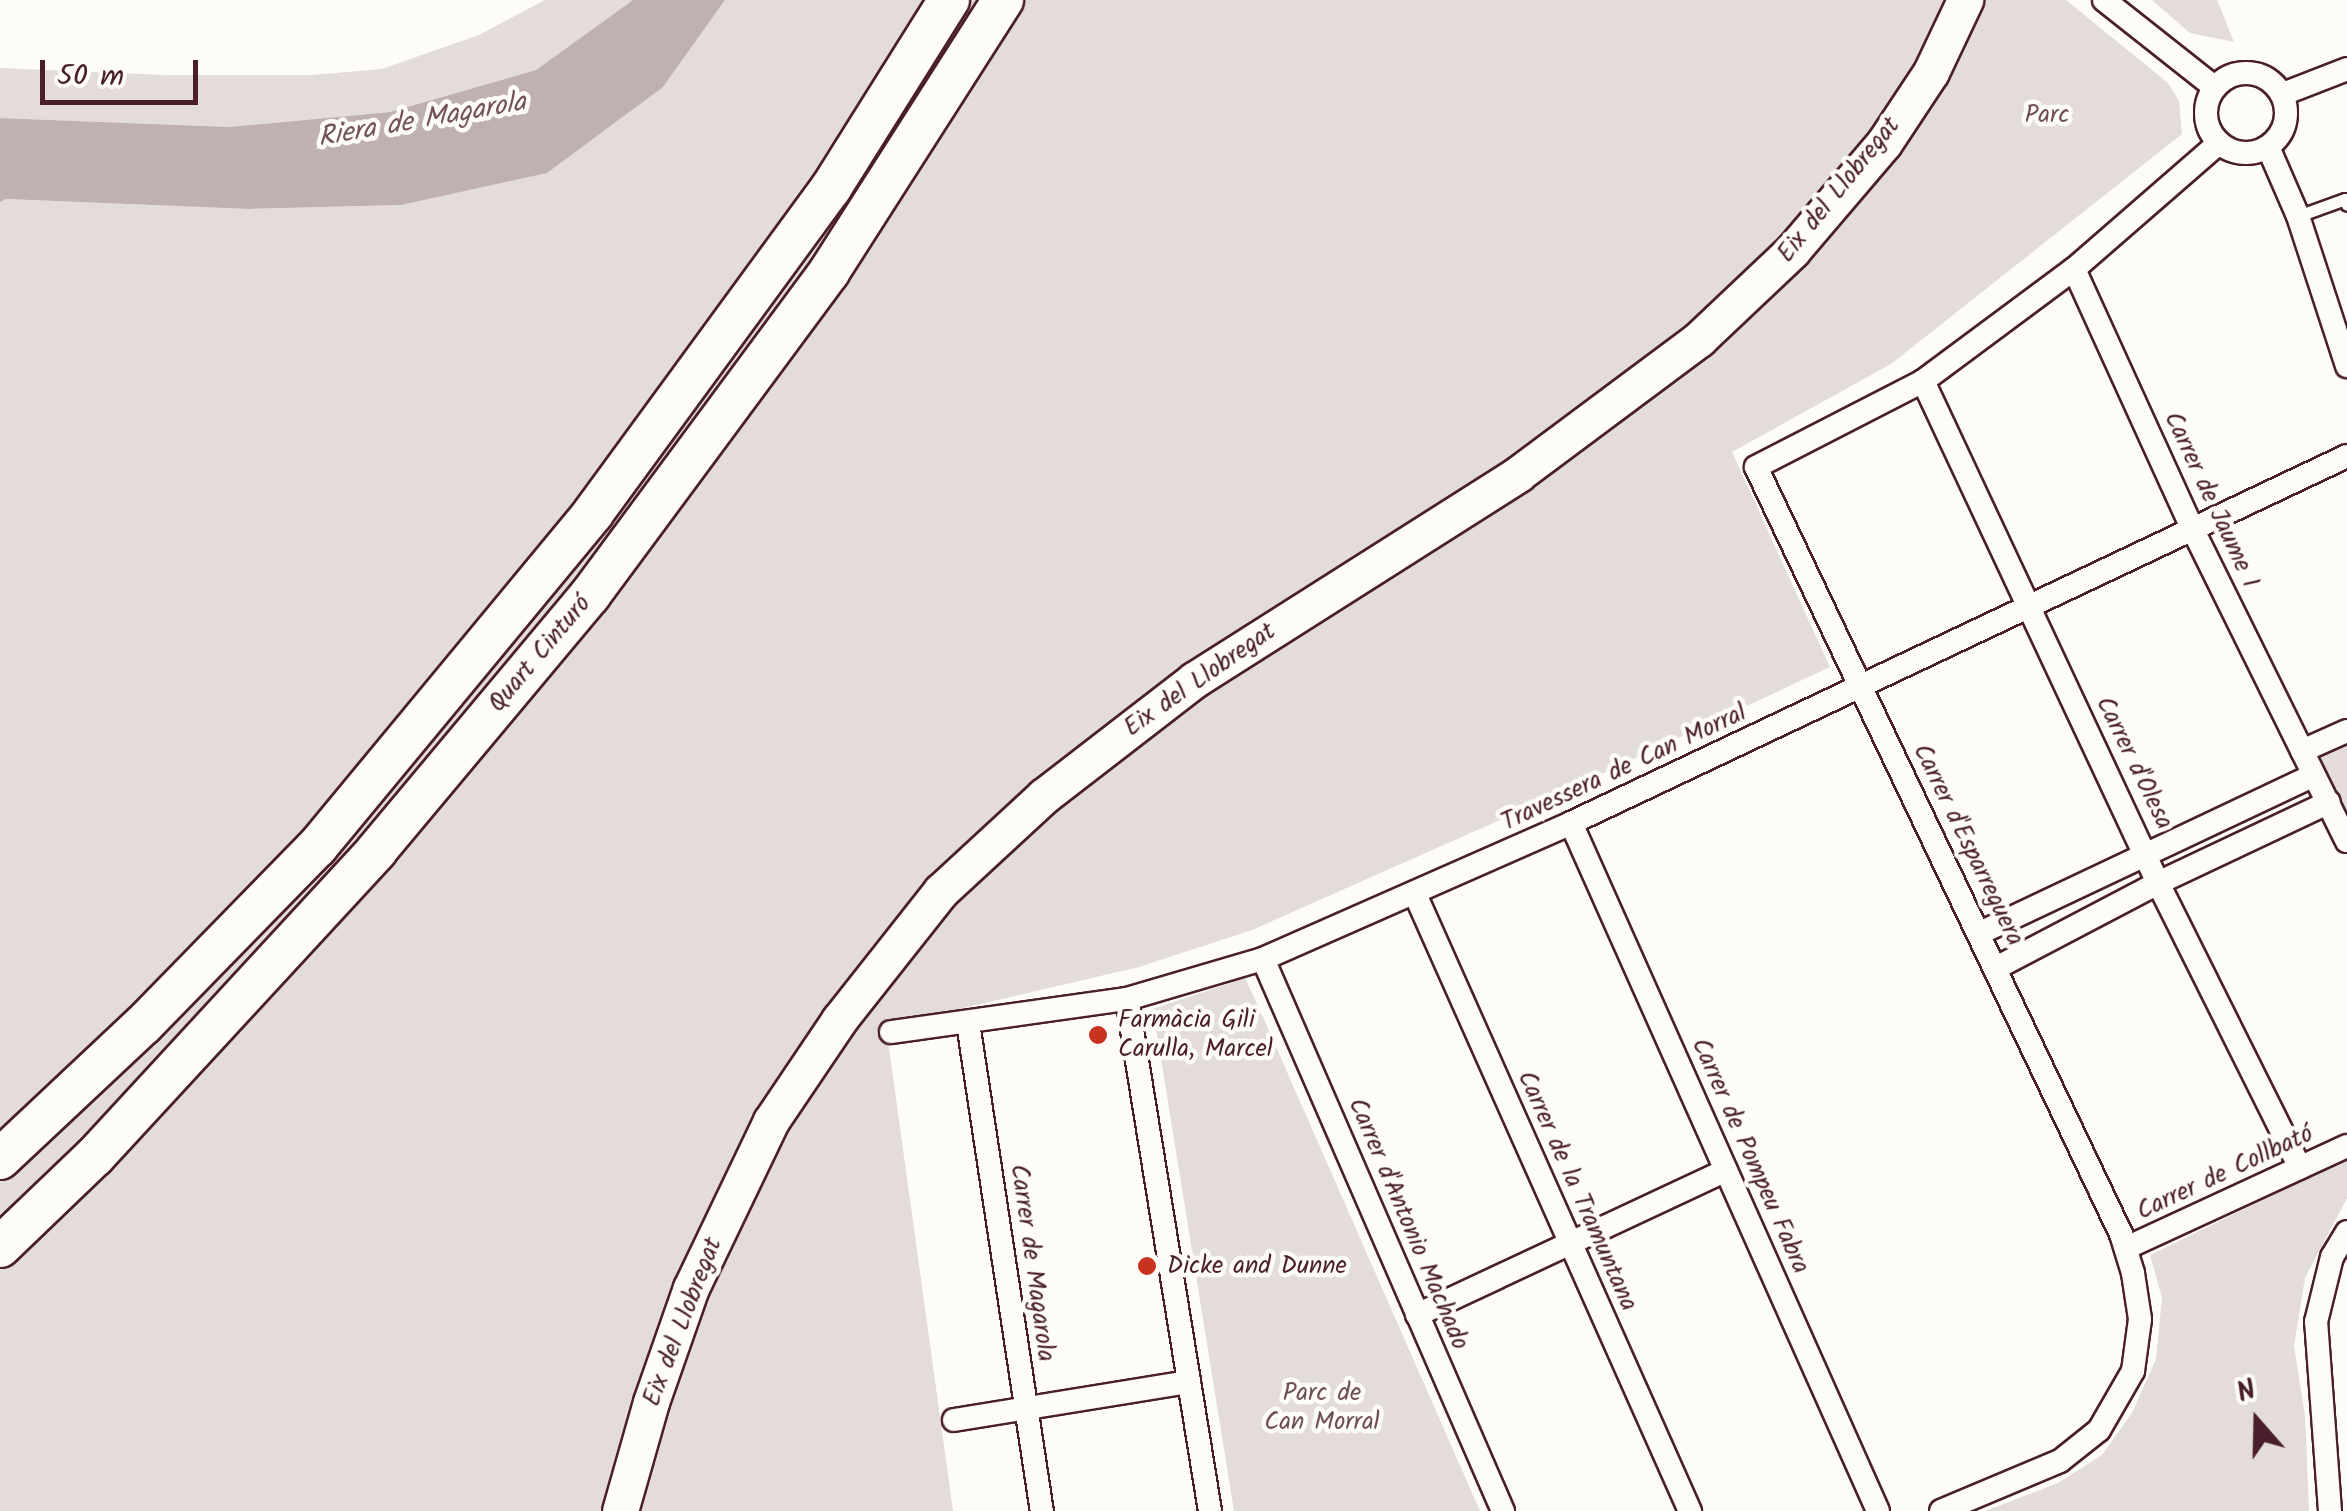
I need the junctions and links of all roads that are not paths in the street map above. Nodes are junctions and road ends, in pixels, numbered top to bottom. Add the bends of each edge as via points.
1 (949, 0) edge
2 (1003, 0) edge
3 (1943, 0) edge
4 (1965, 0) edge
5 (2104, 0) edge
6 (2342, 71) edge
7 (2214, 87) junction
8 (2283, 94) junction
9 (2219, 143) junction
10 (2268, 147) junction
11 (2347, 205) edge
12 (2298, 216) junction
13 (2074, 269) junction
14 (2347, 366) edge
15 (1923, 380) junction
16 (2347, 456) edge
17 (2193, 530) junction
18 (2029, 608) junction
19 (1862, 688) junction
20 (2347, 731) edge
21 (2302, 752) junction
22 (2314, 775) junction
23 (2329, 802) junction
24 (1571, 824) junction
25 (2344, 828) edge
26 (2146, 851) junction
27 (2158, 883) junction
28 (1415, 894) junction
29 (1980, 933) junction
30 (1263, 959) junction
31 (1996, 968) junction
32 (1127, 999) junction
33 (968, 1023) junction
34 (891, 1032) dead end
35 (2347, 1146) edge
36 (0, 1159) edge
37 (2300, 1168) junction
38 (1726, 1170) junction
39 (2347, 1232) edge
40 (1570, 1244) junction
41 (0, 1248) edge
42 (2126, 1248) junction
43 (1417, 1316) junction
44 (1189, 1382) junction
45 (1026, 1407) junction
46 (954, 1420) dead end
47 (609, 1511) edge
48 (620, 1511) edge
49 (1042, 1511) edge
50 (1210, 1511) edge
51 (1503, 1511) edge
52 (1690, 1511) edge
53 (1878, 1511) edge
54 (1940, 1511) edge
55 (2330, 1511) edge

1 - 36 highway, Quart Cinturó via 831,188 594,513 317,846 144,1024
2 - 41 highway, Quart Cinturó via 829,272 590,595 376,851 95,1156
3 - 47 highway, Eix del Llobregat via 1920,51 1841,168 1796,223 1716,300 1600,392 1104,726 941,869 882,933 772,1084 689,1237 627,1398
4 - 48 highway, Eix del Llobregat via 1930,72 1884,143 1792,252 1699,339 1518,474 1194,680 1044,796 942,892 839,1020 771,1121 686,1300
5 - 7 street
6 - 8 street
7 - 8 street via 2225,78 2256,73
7 - 9 street via 2205,117
8 - 10 street via 2285,126
9 - 10 street via 2250,154
9 - 13 street
10 - 12 street
11 - 12 lane via 2345,199
12 - 14 street
13 - 15 street
13 - 17 street, Carrer de Jaume I
15 - 18 street, Carrer d'Olesa
15 - 19 street, Carrer d'Esparreguera via 1756,467
16 - 17 street, Travessera de Can Morral
17 - 18 street, Travessera de Can Morral
17 - 21 street, Carrer de Jaume I
18 - 19 street, Travessera de Can Morral
18 - 26 street, Carrer d'Olesa
19 - 24 street, Travessera de Can Morral
19 - 29 street, Carrer d'Esparreguera
20 - 21 street
21 - 22 street, Carrer de Jaume I
22 - 23 street, Carrer de Jaume I
22 - 26 street
23 - 25 street, Carrer de Jaume I
23 - 27 street
24 - 28 street, Travessera de Can Morral
24 - 38 street, Carrer de Pompeu Fabra
26 - 27 street, Carrer d'Olesa
26 - 29 street
27 - 31 street
27 - 37 street, Carrer d'Olesa
28 - 30 street, Travessera de Can Morral
28 - 40 street, Carrer de la Tramuntana
29 - 31 street, Carrer d'Esparreguera
30 - 32 street, Travessera de Can Morral
30 - 43 street, Carrer d'Antonio Machado
31 - 42 street, Carrer d'Esparreguera
32 - 33 street, Travessera de Can Morral
32 - 44 street
33 - 34 street, Travessera de Can Morral
33 - 45 street, Carrer de Magarola
35 - 37 street, Carrer de Collbató
37 - 42 street, Carrer de Collbató
38 - 40 street
38 - 53 street, Carrer de Pompeu Fabra
39 - 55 street via 2332,1257 2316,1322
40 - 43 street
40 - 52 street, Carrer de la Tramuntana
42 - 54 street, Carrer d'Esparreguera via 2140,1318 2134,1371 2098,1430 2060,1461
43 - 51 street, Carrer d'Antonio Machado
44 - 45 street
44 - 50 street
45 - 46 street
45 - 49 street, Carrer de Magarola

